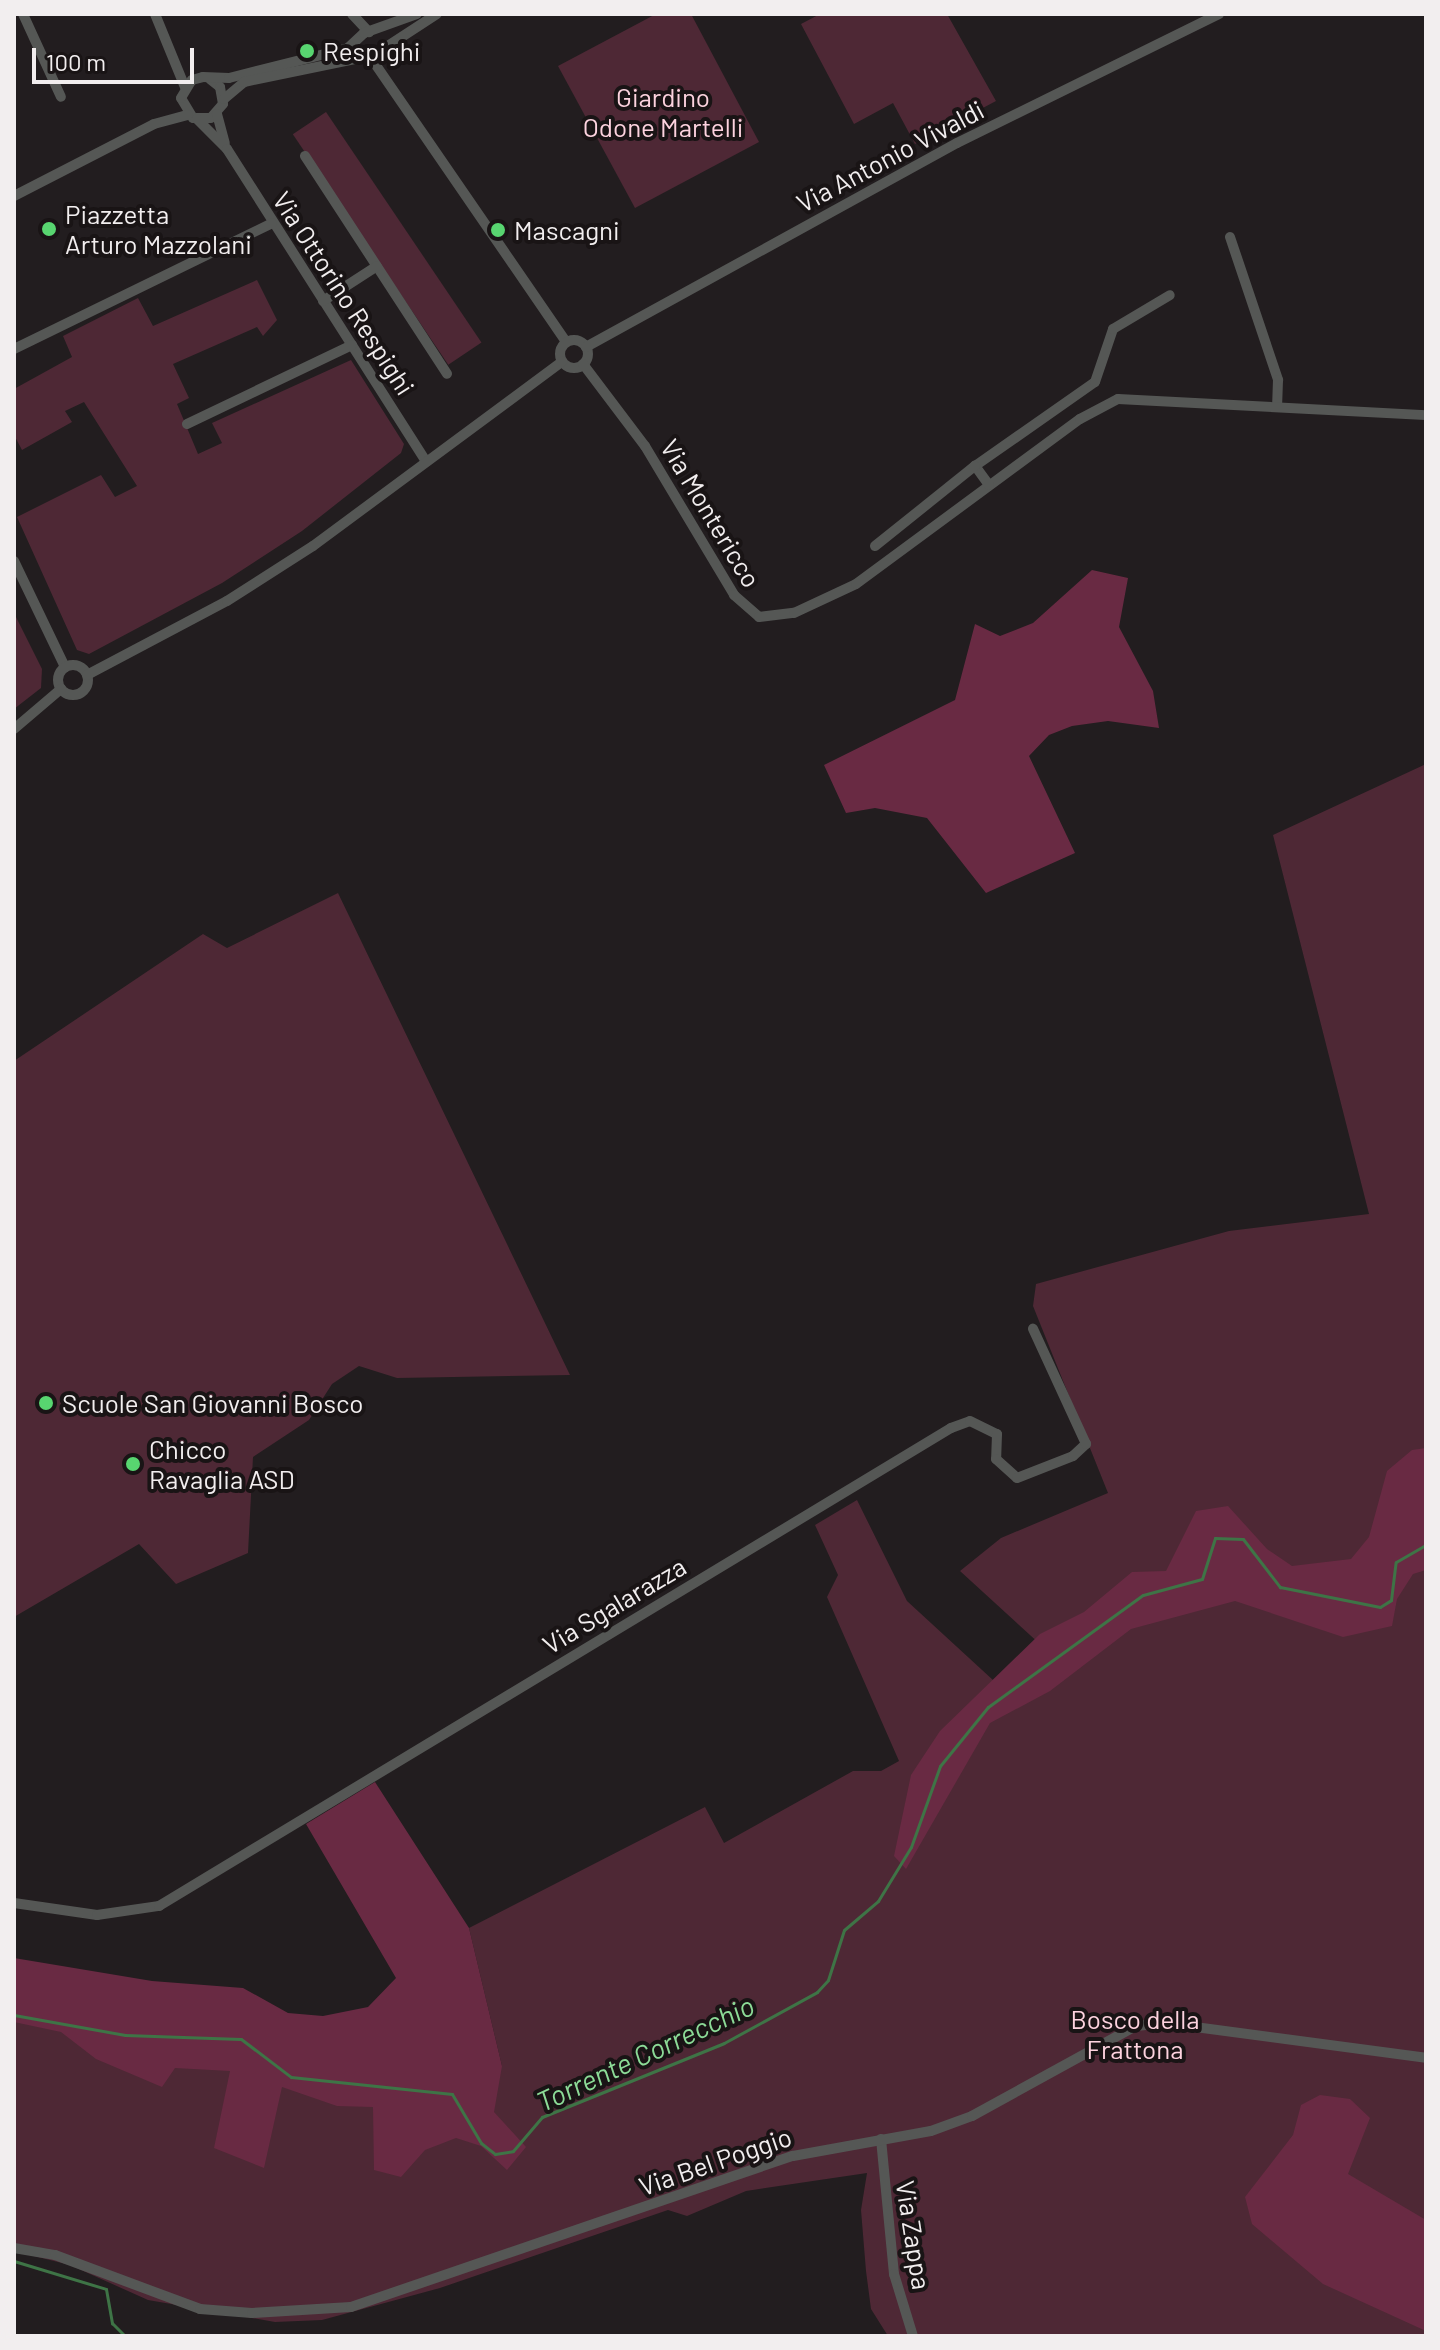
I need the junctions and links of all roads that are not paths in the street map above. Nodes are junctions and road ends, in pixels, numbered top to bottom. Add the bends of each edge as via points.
1 (23, 14) edge
2 (155, 14) edge
3 (351, 14) edge
4 (417, 14) edge
5 (437, 14) edge
6 (1219, 14) edge
7 (365, 36) junction
8 (174, 52) junction
9 (373, 52) junction
10 (197, 78) junction
11 (210, 79) junction
12 (185, 87) junction
13 (61, 97) dead end
14 (224, 99) junction
15 (182, 104) junction
16 (217, 114) junction
17 (193, 117) junction
18 (154, 124) junction
19 (227, 149) junction
20 (305, 156) dead end
21 (14, 196) edge
22 (272, 223) junction
23 (1230, 237) dead end
24 (377, 266) junction
25 (1170, 295) dead end
26 (323, 301) junction
27 (566, 342) junction
28 (352, 345) junction
29 (586, 347) junction
30 (14, 349) edge
31 (562, 362) junction
32 (583, 364) junction
33 (447, 374) dead end
34 (1277, 407) junction
35 (1426, 415) edge
36 (187, 424) dead end
37 (425, 460) junction
38 (975, 466) junction
39 (989, 485) junction
40 (875, 546) dead end
41 (14, 561) edge
42 (65, 667) junction
43 (87, 675) junction
44 (61, 689) junction
45 (14, 729) edge
46 (1033, 1329) dead end
47 (14, 1903) edge
48 (1426, 2058) edge
49 (881, 2139) junction
50 (14, 2248) edge
51 (913, 2336) edge

1 - 13 street
2 - 8 street
3 - 7 street
4 - 7 street
5 - 9 street
6 - 29 street, Via Antonio Vivaldi via 957,143
7 - 9 street
7 - 9 street
7 - 11 street
8 - 10 street
8 - 12 street
9 - 14 street via 244,82
9 - 27 street
10 - 11 street
10 - 12 street
11 - 14 street
12 - 15 street
14 - 16 street
15 - 17 street
15 - 18 street
16 - 17 street
16 - 19 street, Via Ottorino Respighi
17 - 18 street
17 - 19 street, Via Ottorino Respighi
18 - 21 street
19 - 22 street, Via Ottorino Respighi
20 - 24 street
22 - 26 street, Via Ottorino Respighi
22 - 30 street
23 - 34 street via 1278,380
24 - 26 street
24 - 33 street
25 - 38 street via 1113,329 1095,382
26 - 28 street, Via Ottorino Respighi
27 - 29 street
27 - 31 street
28 - 36 street
28 - 37 street, Via Ottorino Respighi
29 - 32 street
31 - 32 street via 574,368
31 - 37 street
32 - 39 street, Via Montericco via 645,446 734,595 759,617 794,613 856,584
34 - 35 street, Via Montericco
34 - 39 street, Via Montericco via 1118,399
37 - 43 street via 301,554
38 - 39 street
38 - 40 street
41 - 42 street
42 - 43 street via 78,666
42 - 44 street
43 - 44 street via 78,694
44 - 45 street
46 - 47 street, Via Sgalarazza via 1086,1444 1073,1456 1017,1478 996,1459 997,1434 970,1421 951,1428 159,1906 97,1915
48 - 49 street, Via Bel Poggio via 1165,2023 1136,2026 972,2116
49 - 50 street, Via Bel Poggio via 793,2156 442,2280 351,2307 304,2313 200,2309 55,2255
49 - 51 street, Via Zappa via 894,2274

